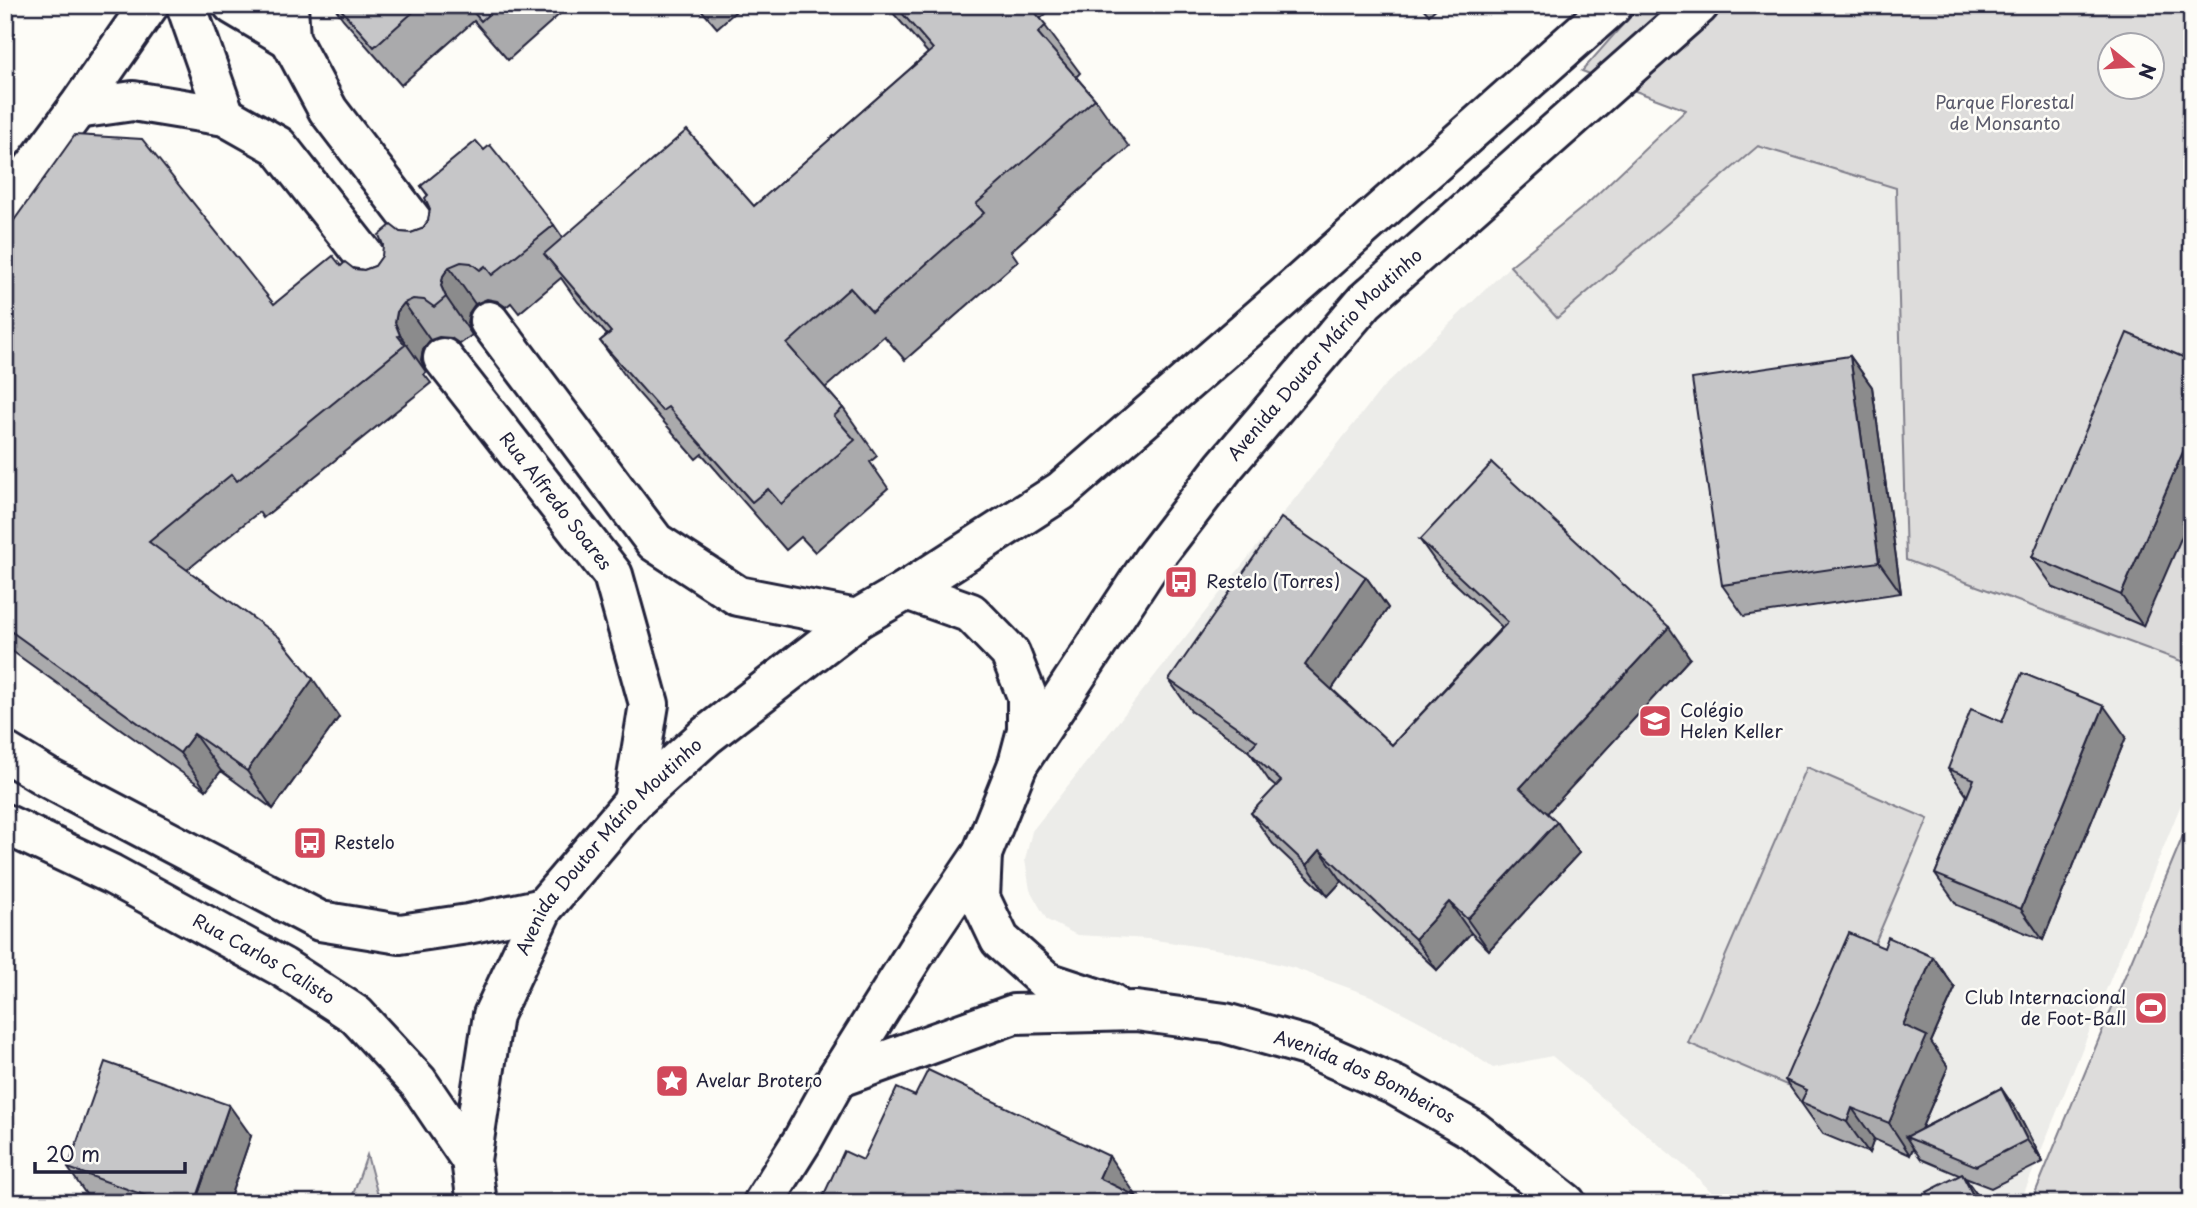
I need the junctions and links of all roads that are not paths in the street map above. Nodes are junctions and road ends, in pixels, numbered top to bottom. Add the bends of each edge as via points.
1 (149, 5) edge
2 (186, 5) edge
3 (233, 5) edge
4 (1613, 5) edge
5 (1699, 5) edge
6 (289, 22) edge
7 (77, 109) junction
8 (225, 116) junction
9 (5, 206) edge
10 (434, 249) edge
11 (388, 286) edge
12 (907, 590) junction
13 (857, 620) junction
14 (5, 752) edge
15 (1018, 764) junction
16 (633, 802) junction
17 (5, 824) edge
18 (982, 854) junction
19 (543, 908) junction
20 (1136, 1012) junction
21 (837, 1078) junction
22 (471, 1160) junction
23 (477, 1203) edge
24 (763, 1203) edge
25 (1566, 1203) edge

1 - 7 street
2 - 8 street
3 - 6 street
4 - 12 street, Avenida Doutor Mário Moutinho via 1060,491
5 - 15 street, Avenida Doutor Mário Moutinho via 1365,301 1224,467 1152,561
6 - 10 street via 328,110
7 - 8 street via 133,101
7 - 9 street
8 - 11 street via 278,146
12 - 13 street, Avenida Doutor Mário Moutinho
12 - 15 street, Avenida Doutor Mário Moutinho via 971,613 1010,653 1027,696 1027,730
13 - 16 street, Avenida Doutor Mário Moutinho via 707,736
13 - 16 street, Rua Alfredo Soares via 738,596 655,542 496,332 450,367 613,575 649,704
14 - 19 street via 320,921 400,934
15 - 18 street, Avenida Doutor Mário Moutinho
16 - 19 street, Avenida Doutor Mário Moutinho
17 - 22 street, Rua Carlos Calisto via 111,874 257,953 356,1015 418,1082
18 - 20 street, Avenida dos Bombeiros via 980,898 1000,940 1047,982
18 - 21 street, Avenida Doutor Mário Moutinho
19 - 22 street, Avenida Doutor Mário Moutinho via 493,1016
20 - 21 street, Avenida dos Bombeiros via 1014,1014
20 - 25 street, Avenida dos Bombeiros via 1225,1023 1329,1056 1396,1086 1473,1130
21 - 24 street, Avenida Doutor Mário Moutinho
22 - 23 street, Avenida Doutor Mário Moutinho

